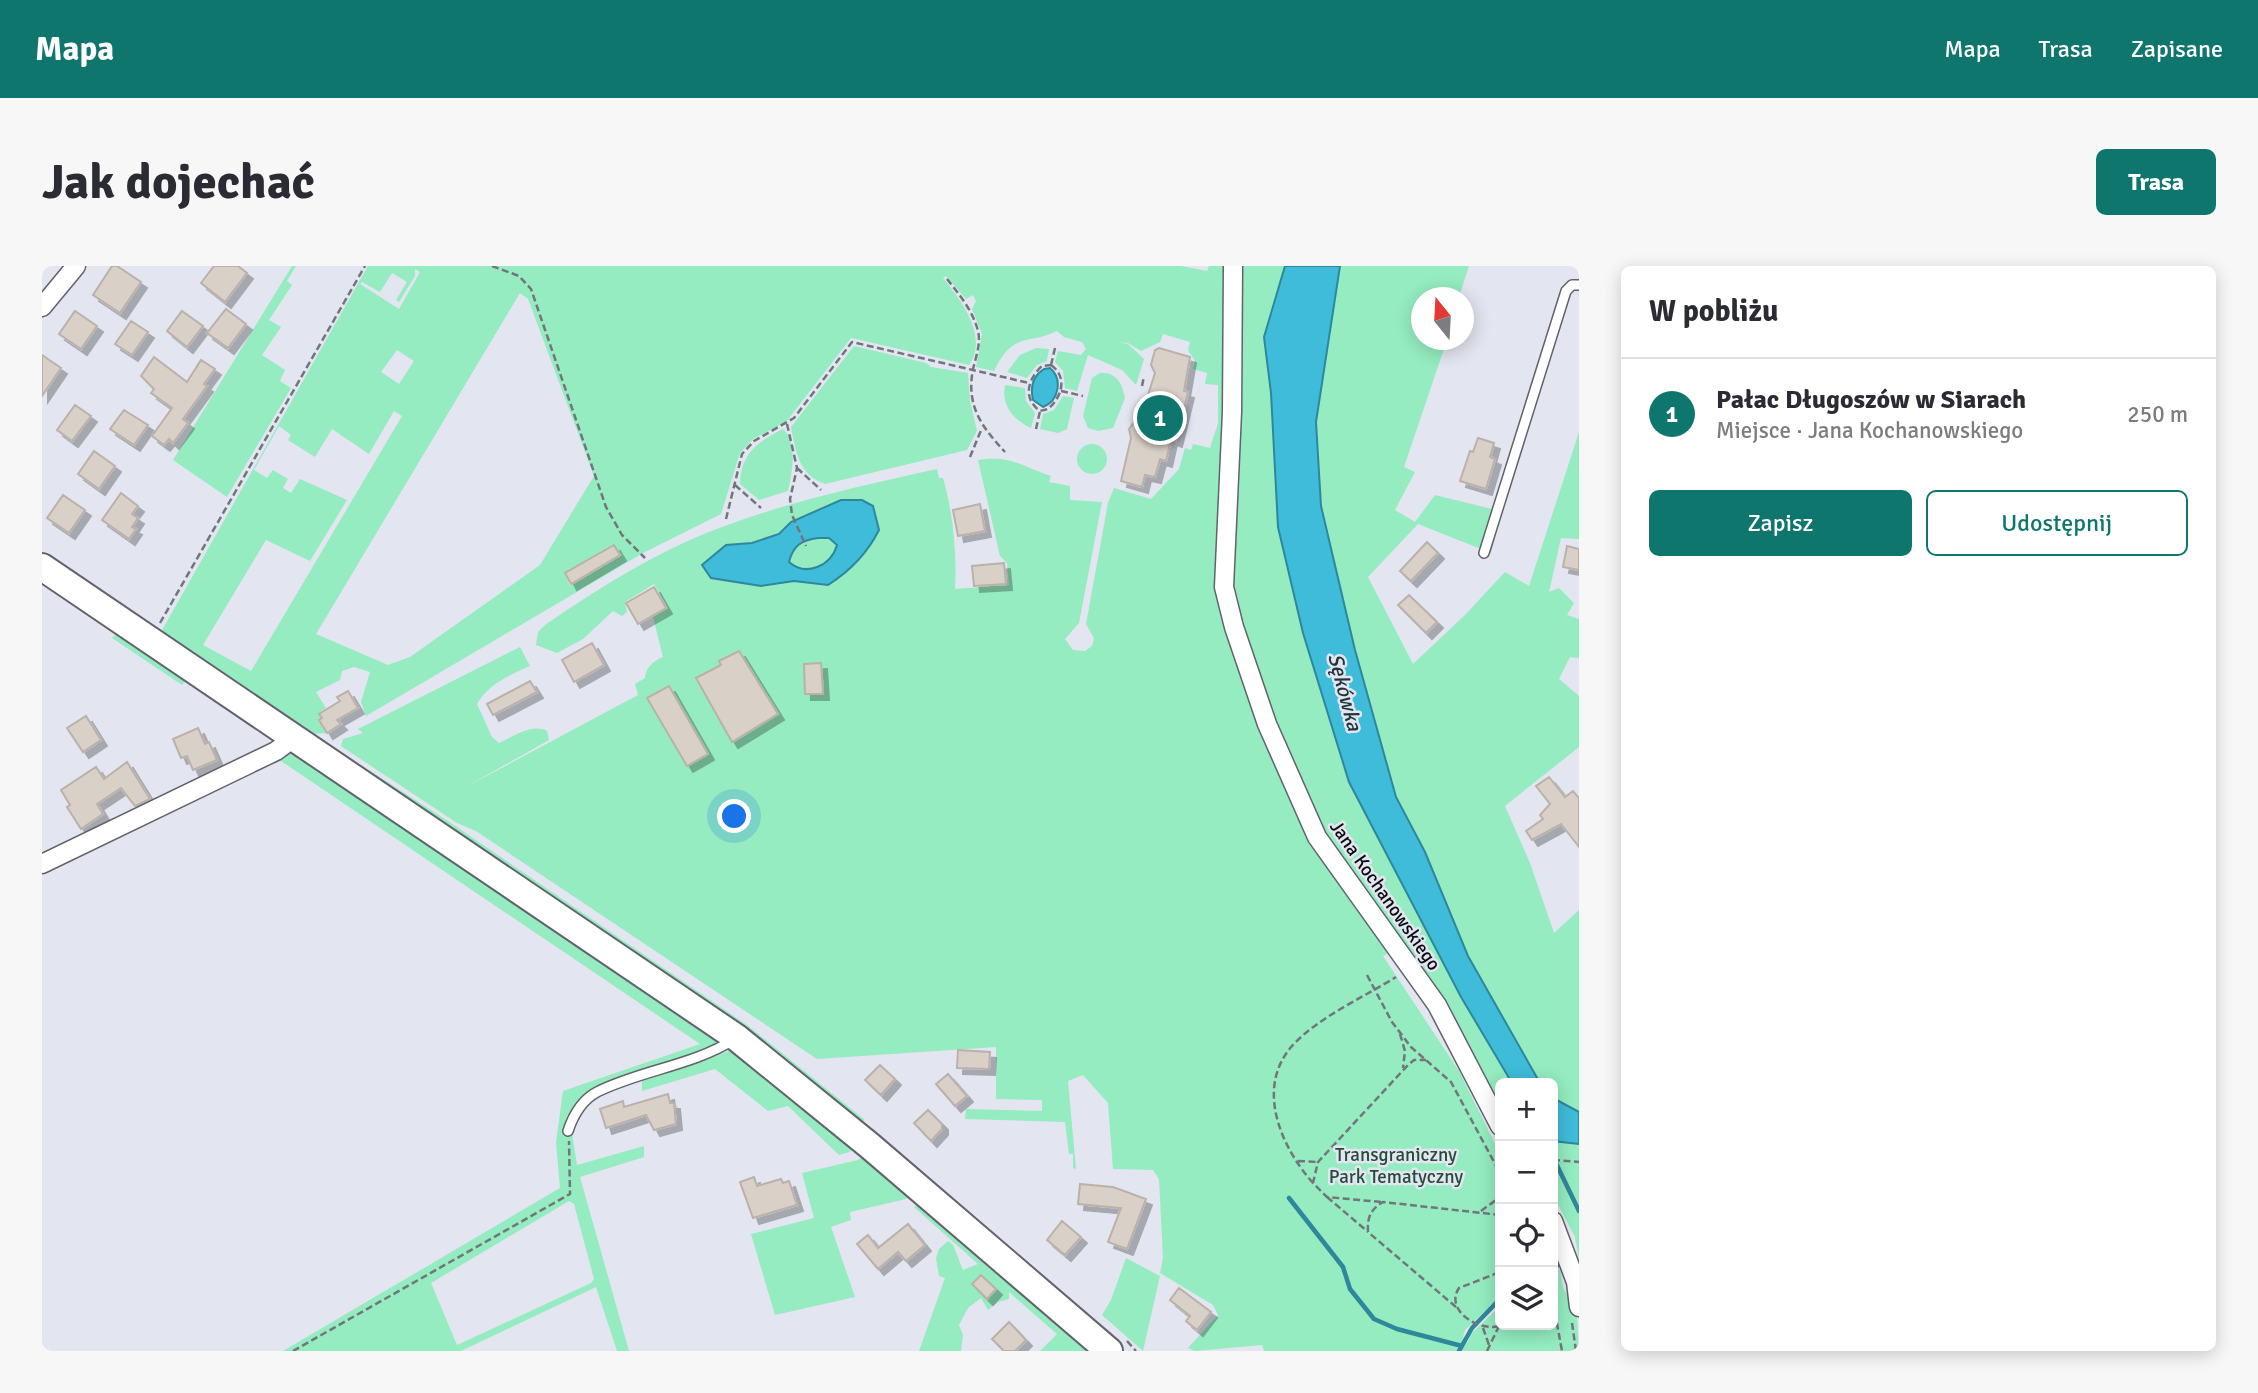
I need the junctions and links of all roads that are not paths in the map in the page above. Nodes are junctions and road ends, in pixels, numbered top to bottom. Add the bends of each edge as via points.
1 (76, 266) edge
2 (1233, 266) edge
3 (1579, 285) edge
4 (42, 307) edge
5 (1484, 553) dead end
6 (42, 567) edge
7 (295, 737) junction
8 (42, 864) edge
9 (737, 1038) junction
10 (1495, 1116) edge
11 (568, 1131) road end
12 (1558, 1234) edge
13 (1579, 1307) edge
14 (1109, 1351) edge

1 - 4 street
2 - 10 street, Jana Kochanowskiego via 1224,587 1234,627 1267,724 1317,837 1437,1005
3 - 5 lane via 1566,291
6 - 7 main road
7 - 8 street via 276,751
7 - 9 main road
9 - 11 lane via 712,1054 595,1093 574,1114
9 - 14 main road
12 - 13 street via 1576,1282

